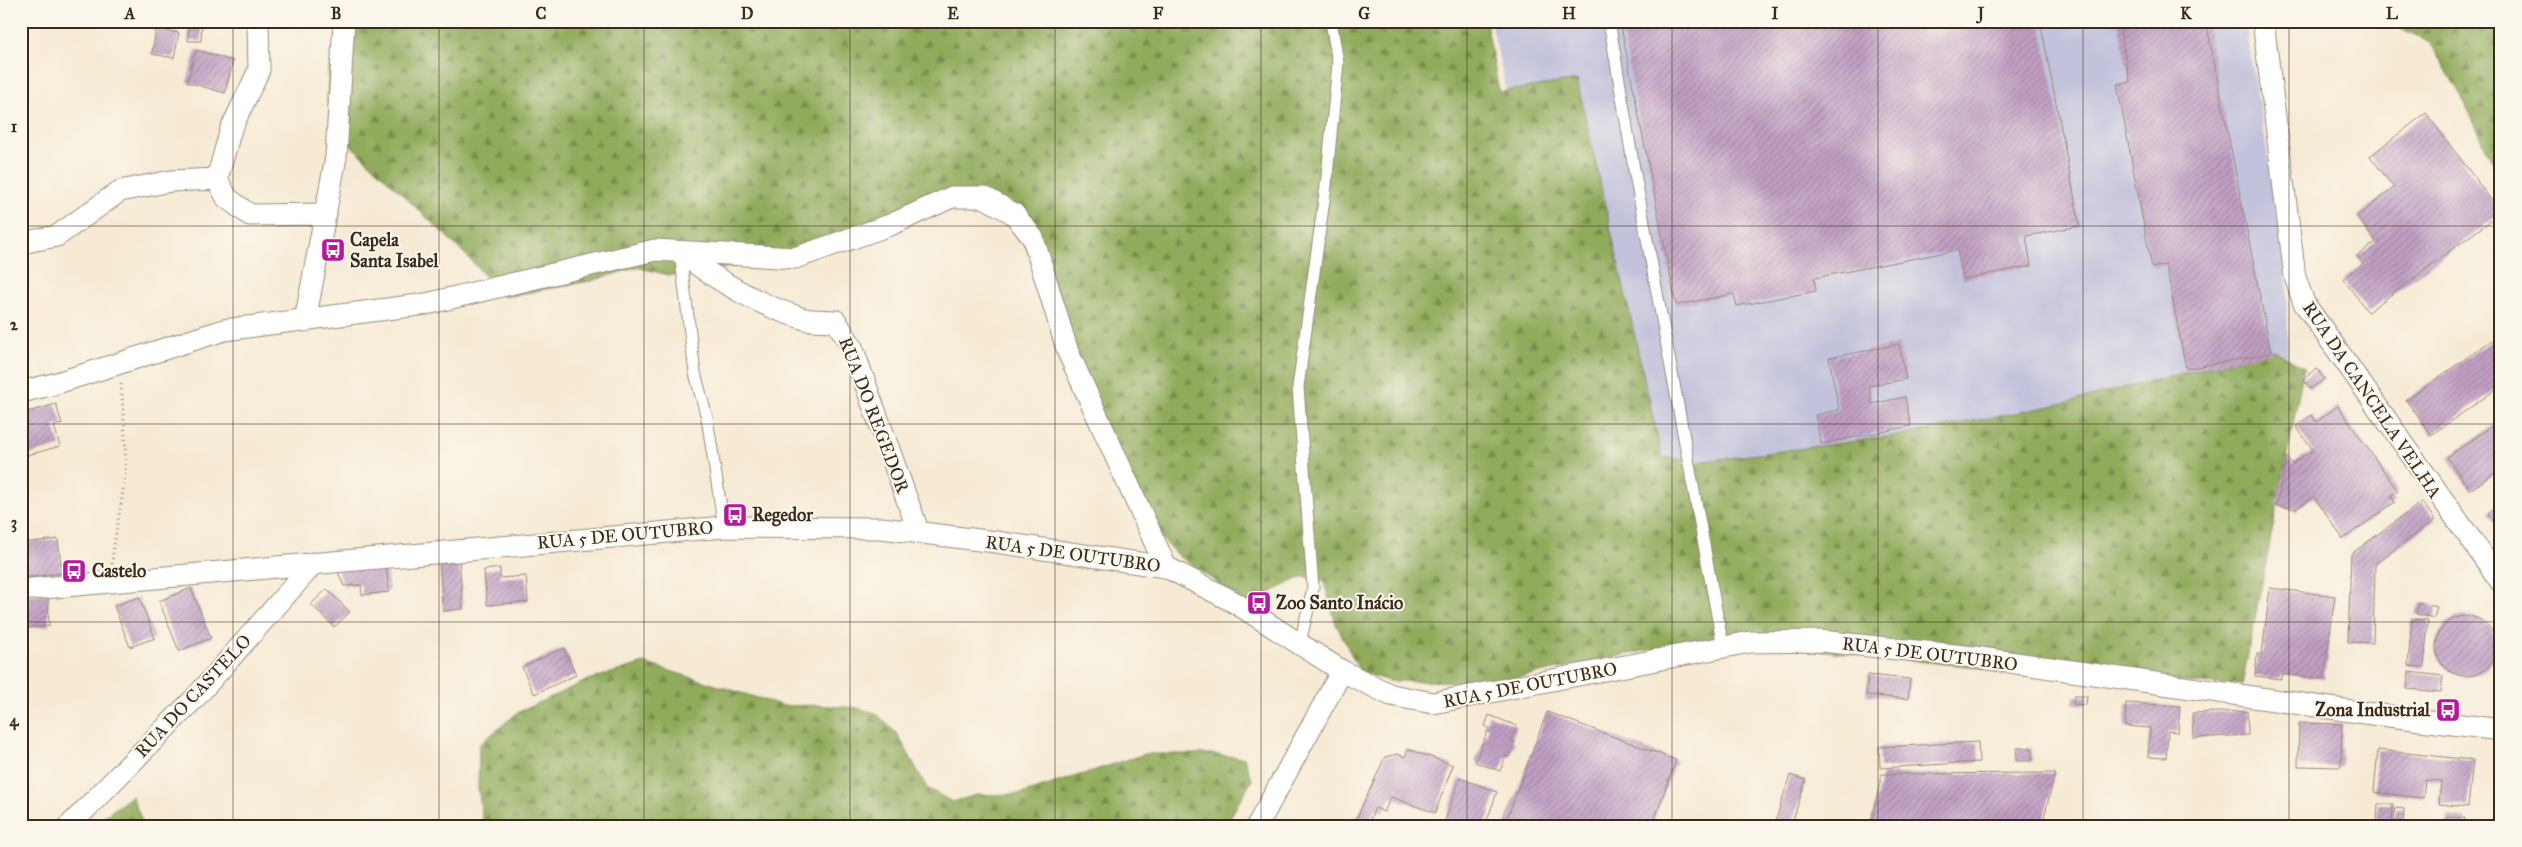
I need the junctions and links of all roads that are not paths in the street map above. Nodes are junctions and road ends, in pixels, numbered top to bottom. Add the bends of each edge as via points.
1 (344, 21) edge
2 (1331, 21) edge
3 (1609, 21) edge
4 (2263, 21) edge
5 (260, 22) edge
6 (217, 178) junction
7 (326, 214) junction
8 (21, 243) edge
9 (680, 252) junction
10 (305, 321) junction
11 (21, 392) edge
12 (724, 527) junction
13 (919, 533) junction
14 (314, 563) junction
15 (1166, 567) junction
16 (2501, 582) edge
17 (21, 590) edge
18 (1300, 643) junction
19 (1723, 647) junction
20 (1342, 671) junction
21 (2501, 730) edge
22 (69, 826) edge
23 (1257, 826) edge

1 - 7 street via 336,156
2 - 18 lane via 1338,63 1326,186 1298,387 1313,588
3 - 19 lane
4 - 16 street, RUA DA CANCELA VELHA via 2295,277 2304,303
5 - 6 street via 259,70 231,129
6 - 7 street via 227,198 250,215
6 - 8 street via 171,181 120,191 58,236
7 - 10 street
9 - 10 street via 655,250 426,304
9 - 12 lane via 695,373 707,418
9 - 13 street, RUA DO REGEDOR via 711,276 767,304 806,319 836,321 852,347
9 - 15 street via 795,258 890,226 952,197 984,197 1014,214 1032,238 1068,352
10 - 11 street via 224,330
12 - 13 street, RUA 5 DE OUTUBRO via 881,528
12 - 14 street, RUA 5 DE OUTUBRO
13 - 15 street, RUA 5 DE OUTUBRO
14 - 17 street, RUA 5 DE OUTUBRO
14 - 22 street, RUA DO CASTELO via 195,698
15 - 18 street, RUA 5 DE OUTUBRO via 1234,602
18 - 20 street, RUA 5 DE OUTUBRO
19 - 20 street, RUA 5 DE OUTUBRO via 1433,704 1391,695
19 - 21 street, RUA 5 DE OUTUBRO via 1750,642 1822,641 1974,657
20 - 23 street

